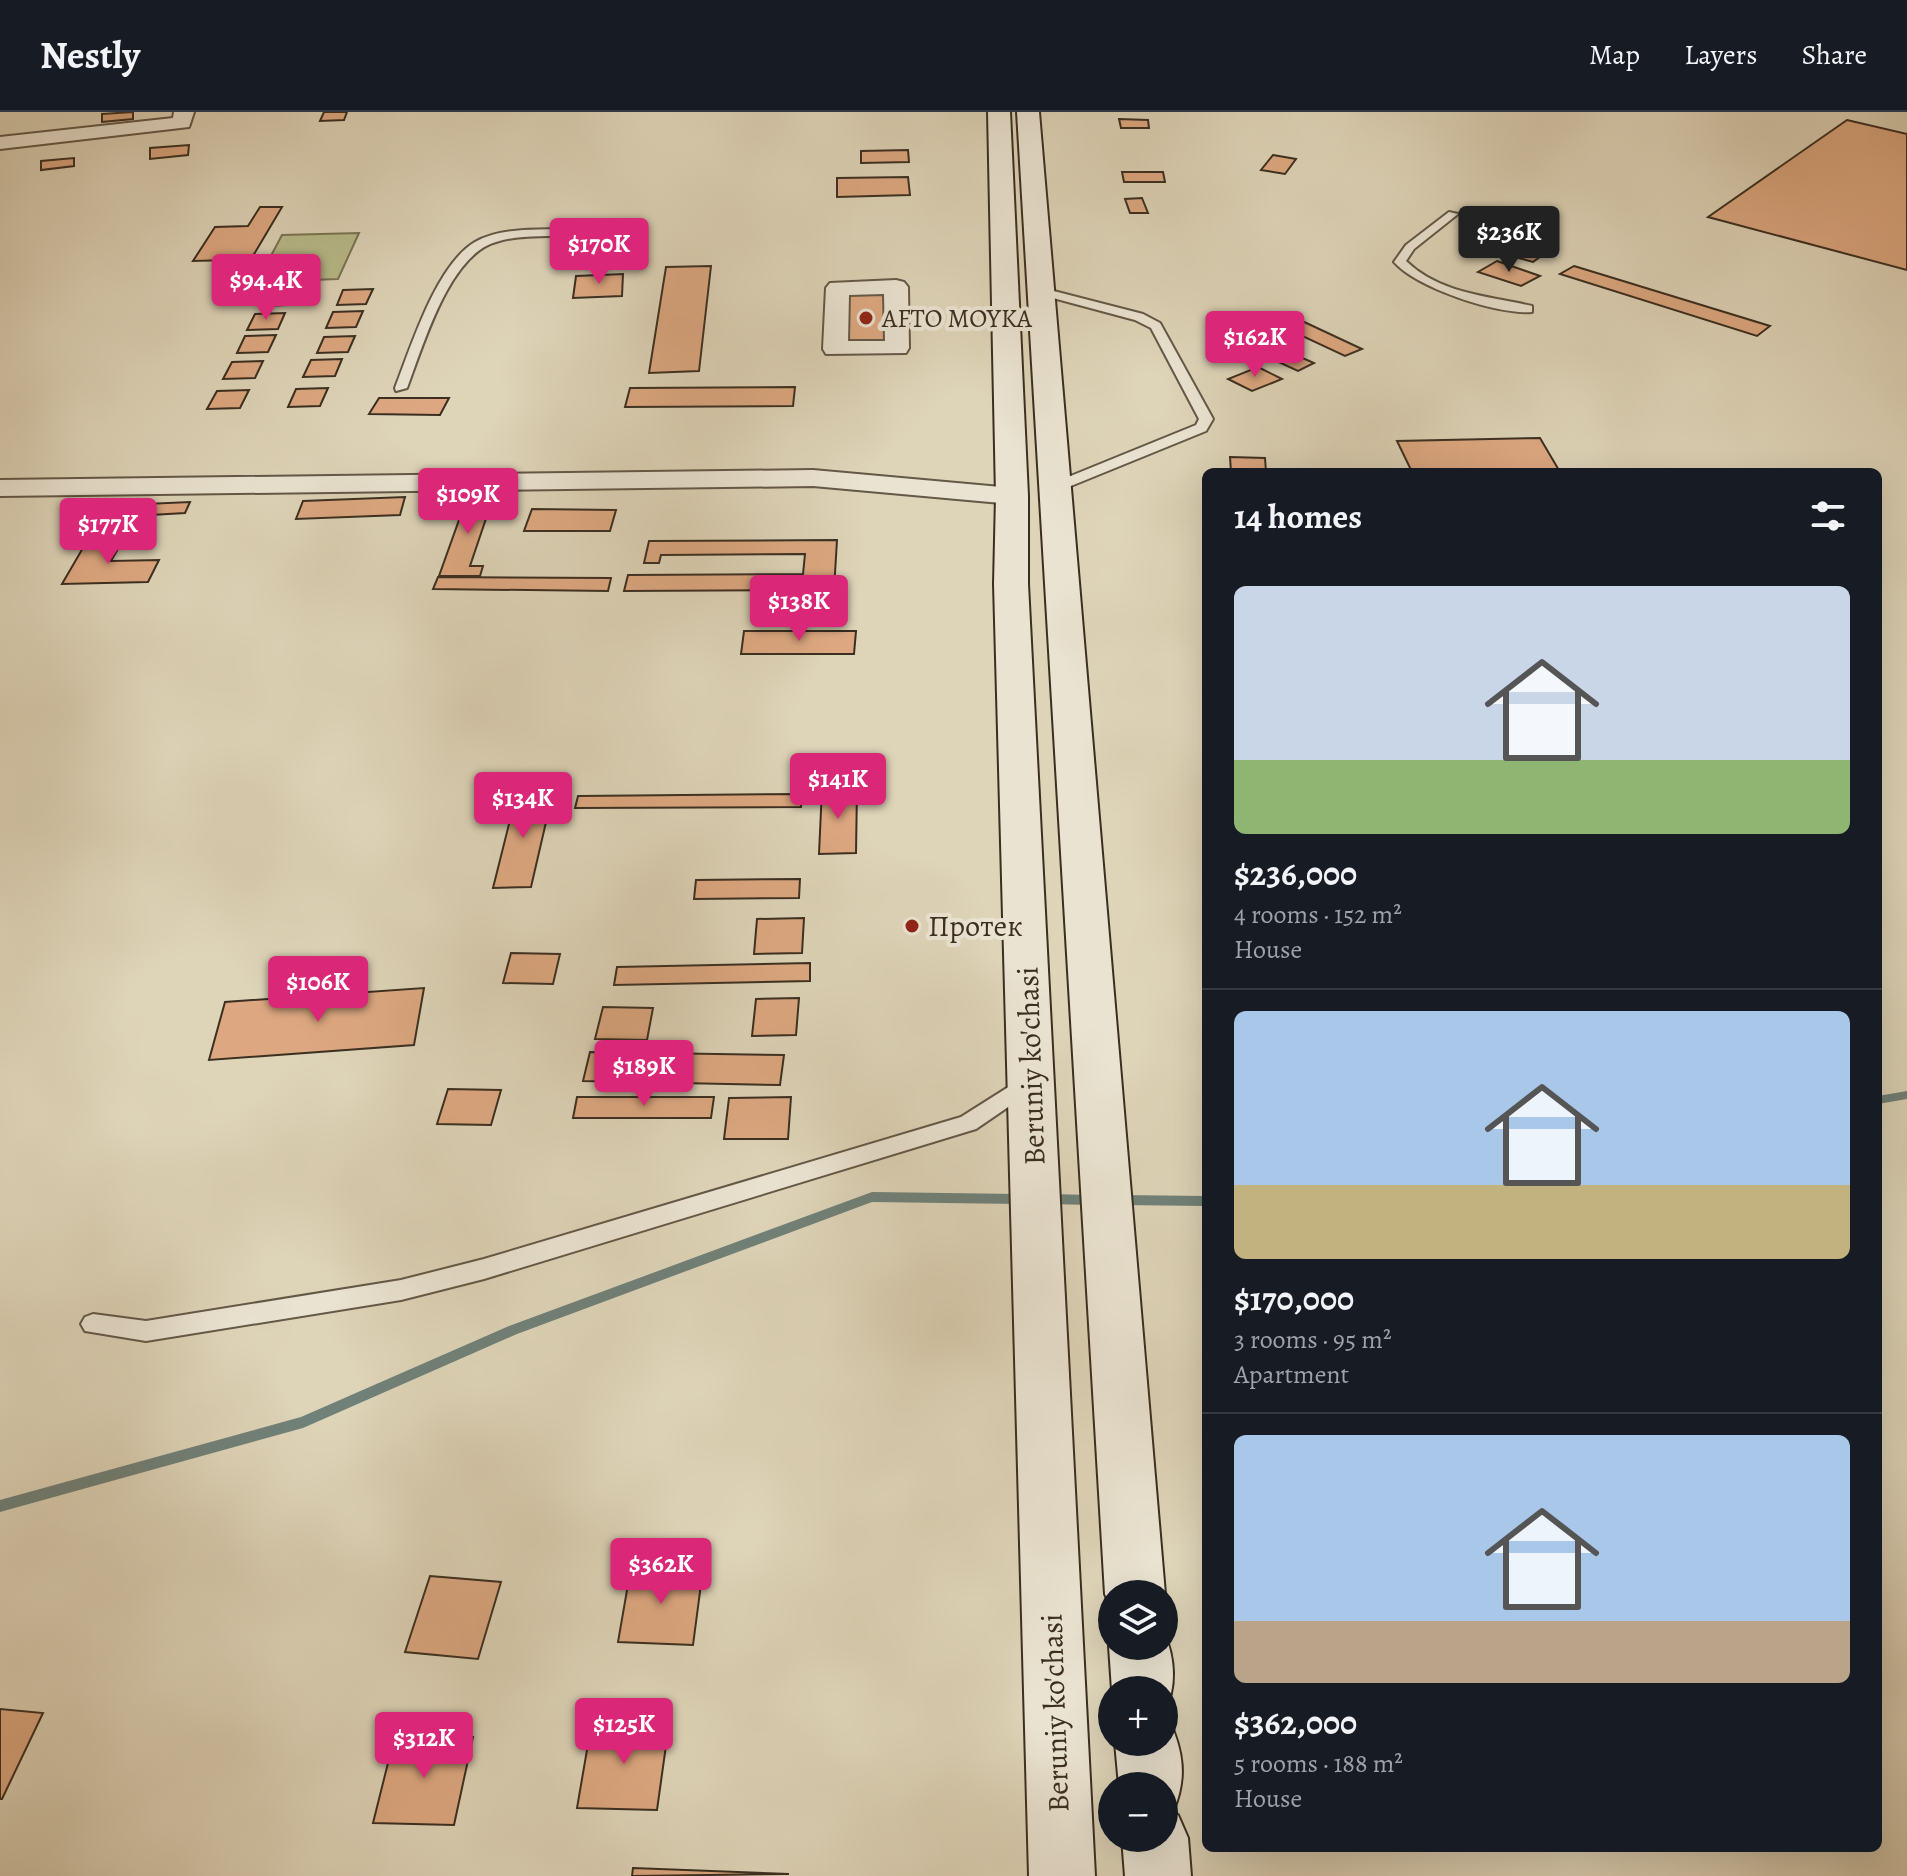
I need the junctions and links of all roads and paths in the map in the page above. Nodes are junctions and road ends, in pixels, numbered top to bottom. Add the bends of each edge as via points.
1 (184, 112) edge
2 (999, 112) edge
3 (1028, 112) edge
4 (0, 143) edge
5 (1453, 214) dead end
6 (567, 232) dead end
7 (1005, 264) junction
8 (1041, 278) junction
9 (1528, 309) dead end
10 (401, 388) dead end
11 (1056, 487) junction
12 (0, 488) edge
13 (1012, 496) junction
14 (1021, 838) junction
15 (1081, 838) junction
16 (1033, 1091) junction
17 (93, 1324) dead end
18 (1134, 1580) edge
19 (1156, 1852) edge
20 (1062, 1876) edge
21 (1158, 1876) edge

1 - 4 street via 182,123
2 - 7 main road, Beruniy ko'chasi
3 - 8 main road, Beruniy ko'chasi
5 - 9 lane via 1410,247 1400,262 1411,275 1442,288
6 - 10 lane via 510,234 478,244 460,262 430,315
7 - 8 main road
7 - 13 main road, Beruniy ko'chasi
8 - 11 main road, Beruniy ko'chasi
8 - 11 lane via 1156,326 1206,419 1201,428
11 - 15 main road, Beruniy ko'chasi
12 - 13 street via 813,478
13 - 14 main road, Beruniy ko'chasi
14 - 15 main road
14 - 16 main road, Beruniy ko'chasi
15 - 18 main road, Beruniy ko'chasi
16 - 17 lane via 968,1123 401,1290 146,1331
16 - 20 main road, Beruniy ko'chasi
19 - 21 main road

